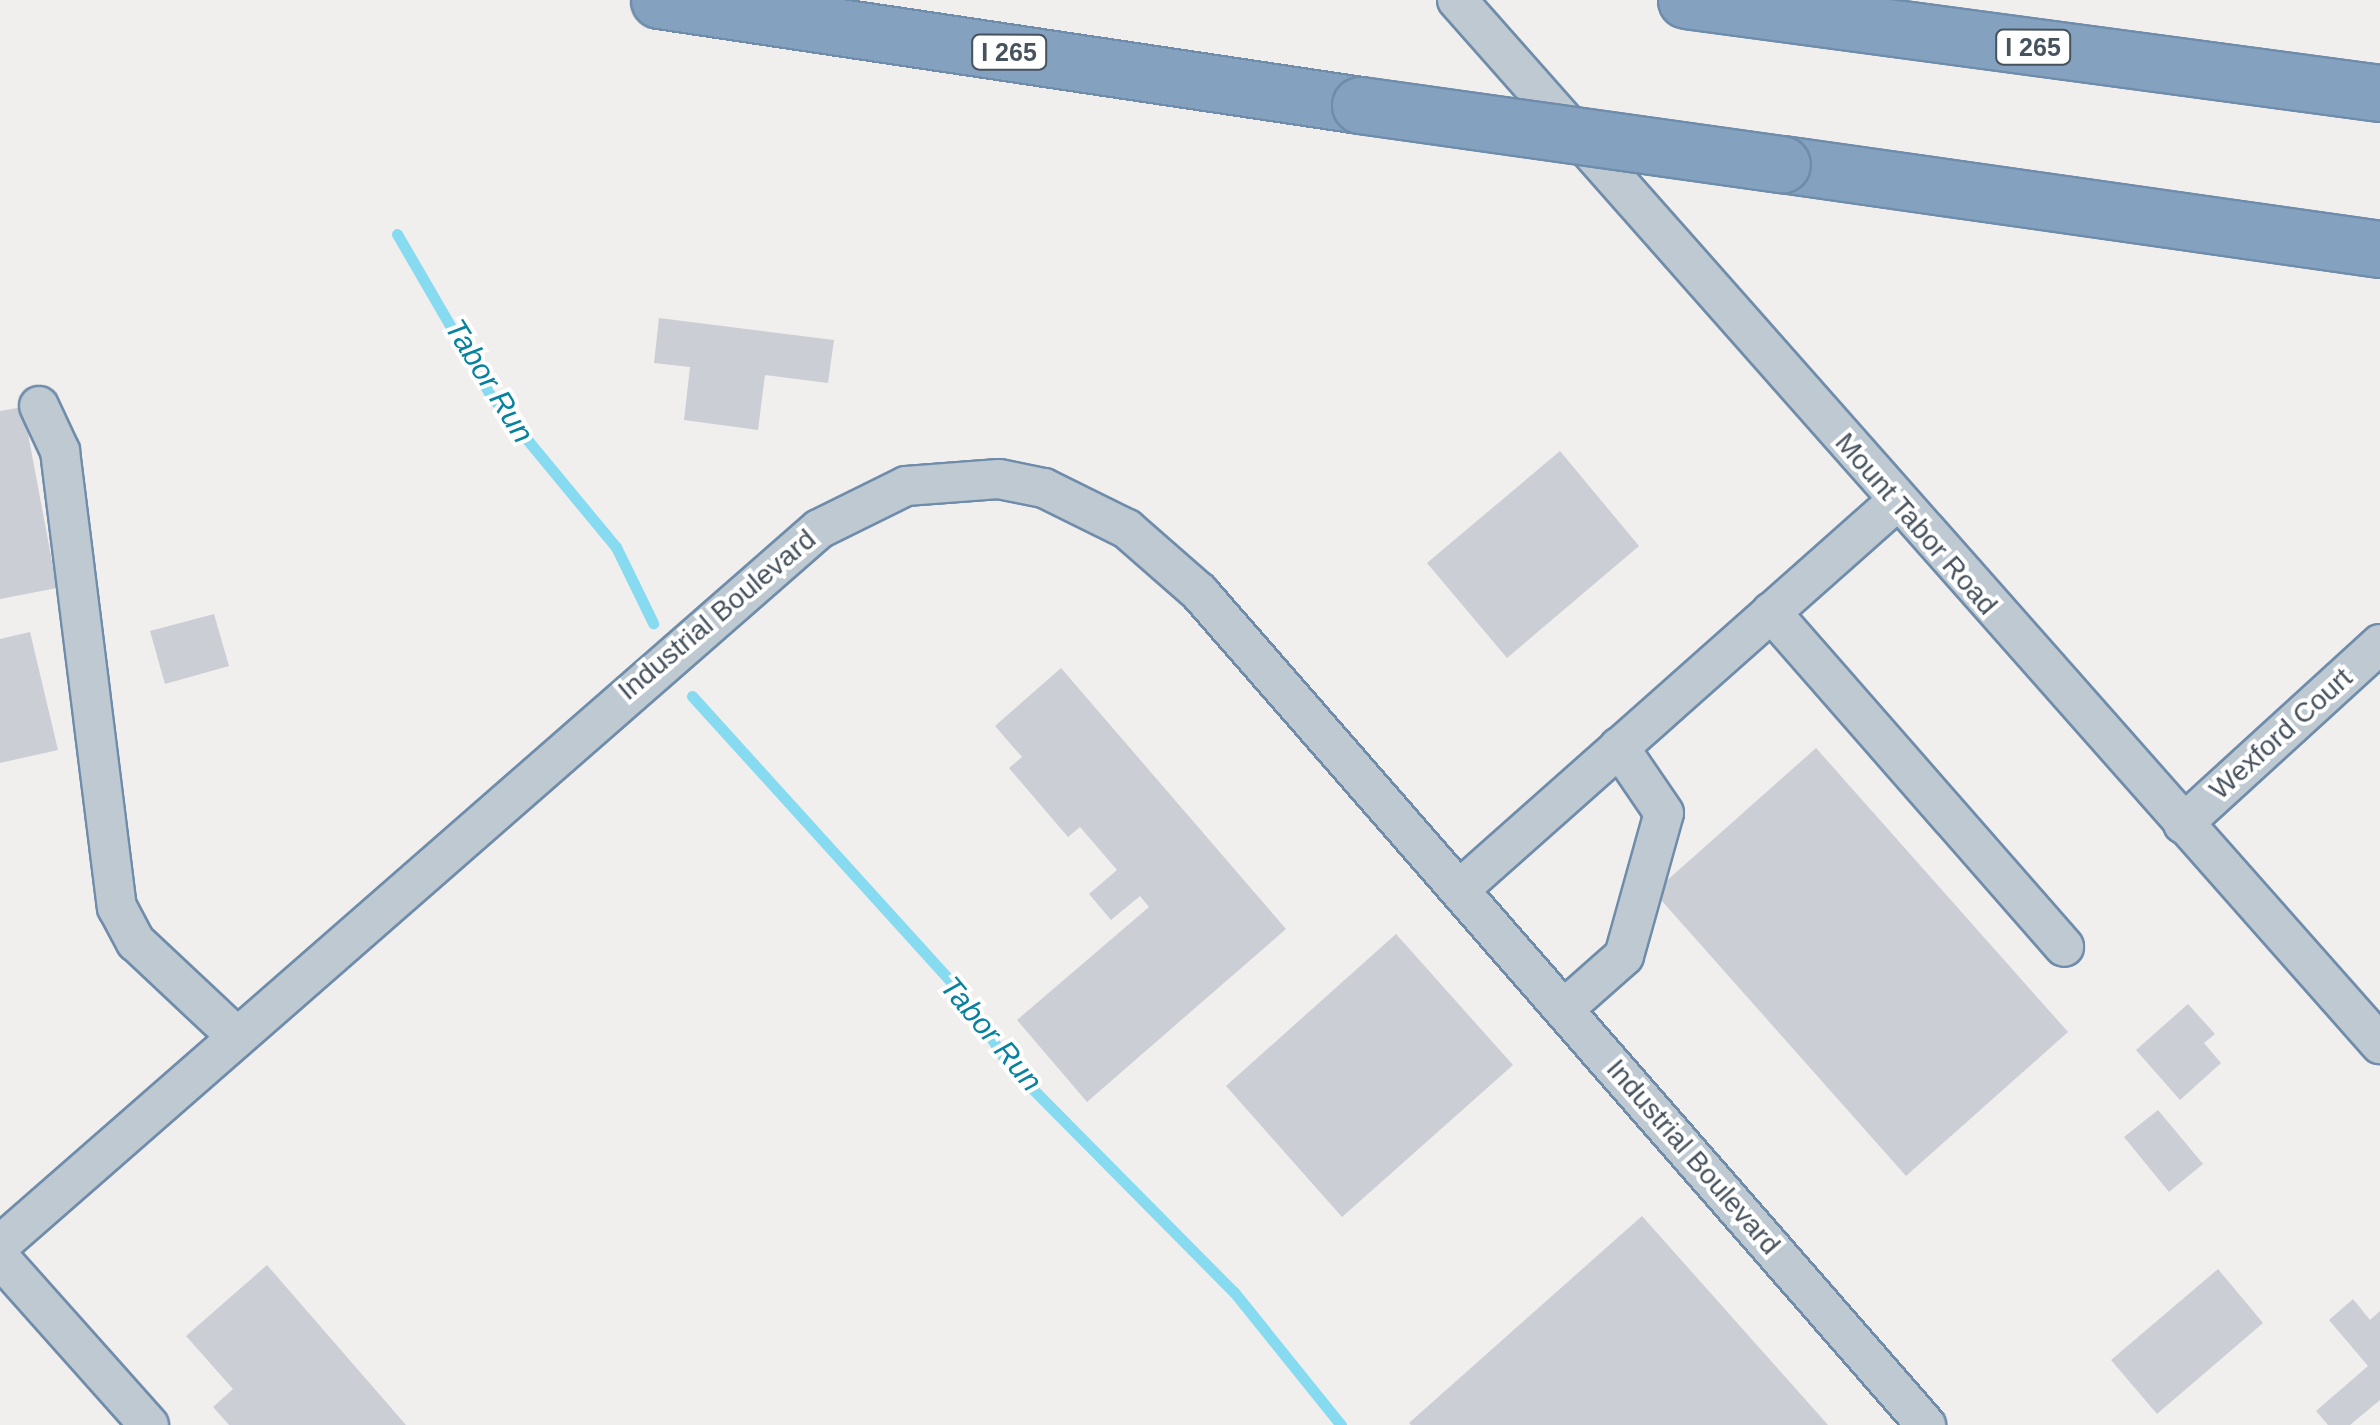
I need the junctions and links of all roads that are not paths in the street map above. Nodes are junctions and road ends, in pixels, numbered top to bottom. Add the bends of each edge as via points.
1 (659, 0) edge
2 (1457, 0) edge
3 (1686, 0) edge
4 (2380, 94) edge
5 (2380, 250) edge
6 (39, 406) dead end
7 (1896, 502) junction
8 (1771, 612) junction
9 (2380, 644) edge
10 (1620, 747) junction
11 (2183, 824) junction
12 (1460, 889) junction
13 (2064, 948) dead end
14 (1564, 1009) junction
15 (237, 1037) junction
16 (2380, 1044) edge
17 (0, 1245) edge
18 (0, 1258) edge
19 (149, 1425) edge
20 (1926, 1425) edge

1 - 5 highway, I 265, bridge
2 - 7 street, Mount Tabor Road
3 - 4 highway, I 265
6 - 15 street via 60,450 116,907 136,942
7 - 8 street
7 - 11 street, Mount Tabor Road
8 - 10 street
8 - 13 street
9 - 11 street, Wexford Court
10 - 12 street
10 - 14 street via 1664,813 1624,956
11 - 16 street, Mount Tabor Road
12 - 14 street, Industrial Boulevard
12 - 15 street, Industrial Boulevard via 1199,592 1127,529 1044,488 953,477 862,502 819,529
14 - 20 street, Industrial Boulevard
15 - 17 street, Industrial Boulevard
18 - 19 street

